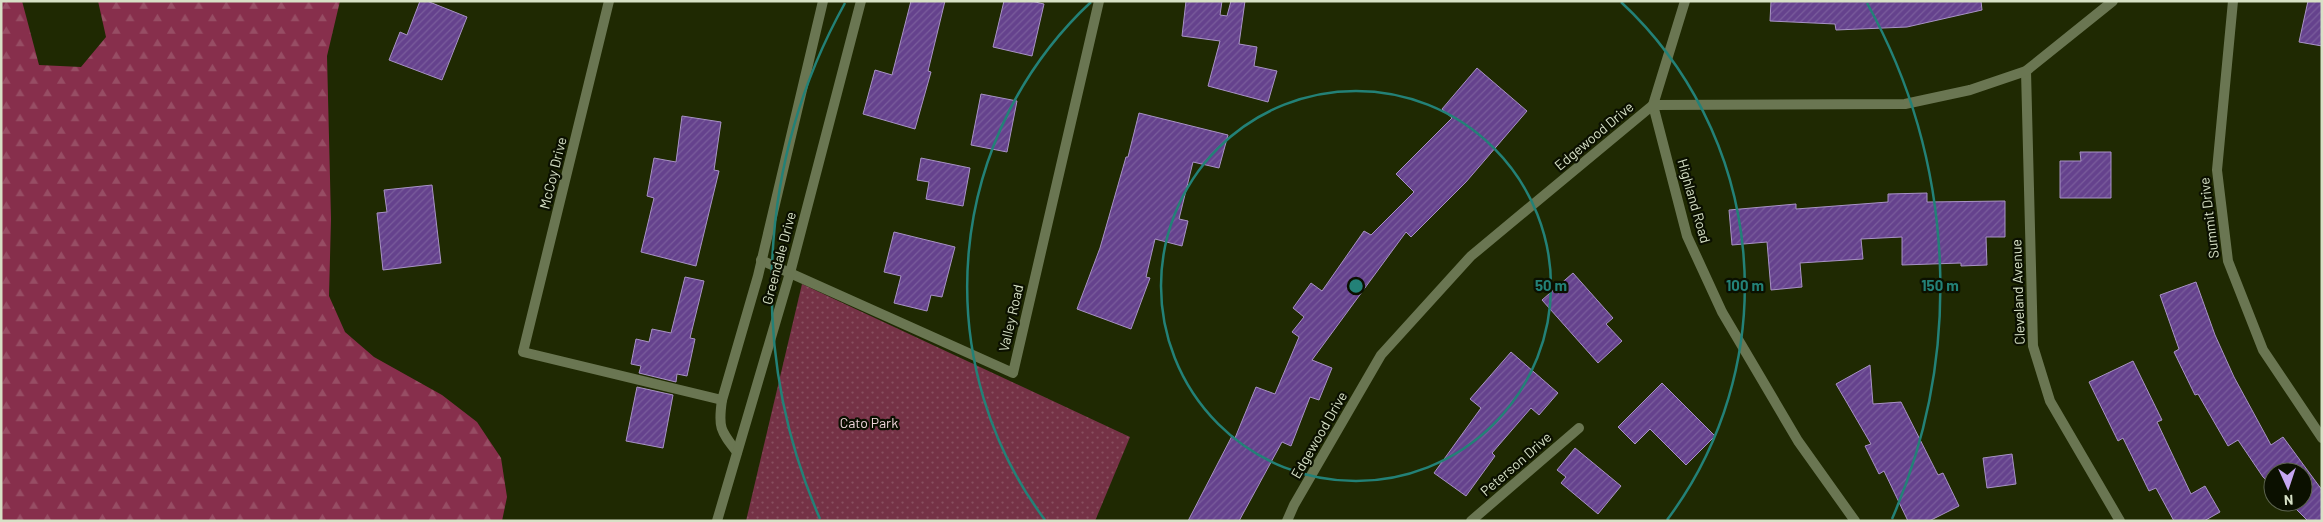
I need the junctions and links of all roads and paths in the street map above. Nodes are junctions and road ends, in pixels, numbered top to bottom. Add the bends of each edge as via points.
1 (610, 1) edge
2 (823, 1) edge
3 (861, 1) edge
4 (1099, 1) edge
5 (1685, 1) edge
6 (2113, 1) edge
7 (2233, 1) edge
8 (2026, 71) junction
9 (1653, 104) junction
10 (761, 260) junction
11 (790, 274) junction
12 (722, 400) junction
13 (1579, 428) dead end
14 (2322, 438) edge
15 (737, 452) junction
16 (717, 521) edge
17 (1287, 521) edge
18 (1471, 521) edge
19 (1855, 521) edge
20 (2120, 521) edge

1 - 12 street, McCoy Drive via 523,352
2 - 10 street
3 - 11 street, Greendale Drive
4 - 11 street, Valley Road via 1013,373
5 - 9 street
6 - 8 street, Edgewood Drive
7 - 14 street, Summit Drive via 2217,170 2228,261 2263,350
8 - 9 street, Edgewood Drive via 1970,90 1905,104
8 - 20 street, Cleveland Avenue via 2033,346 2050,401
9 - 17 street, Edgewood Drive via 1471,256 1381,355
9 - 19 street, Highland Road via 1687,236 1722,312 1798,441
10 - 11 street, Valley Road
10 - 12 street
11 - 15 street, Greendale Drive
12 - 15 street via 719,420 724,435
13 - 18 street, Peterson Drive
15 - 16 street, Greendale Drive

